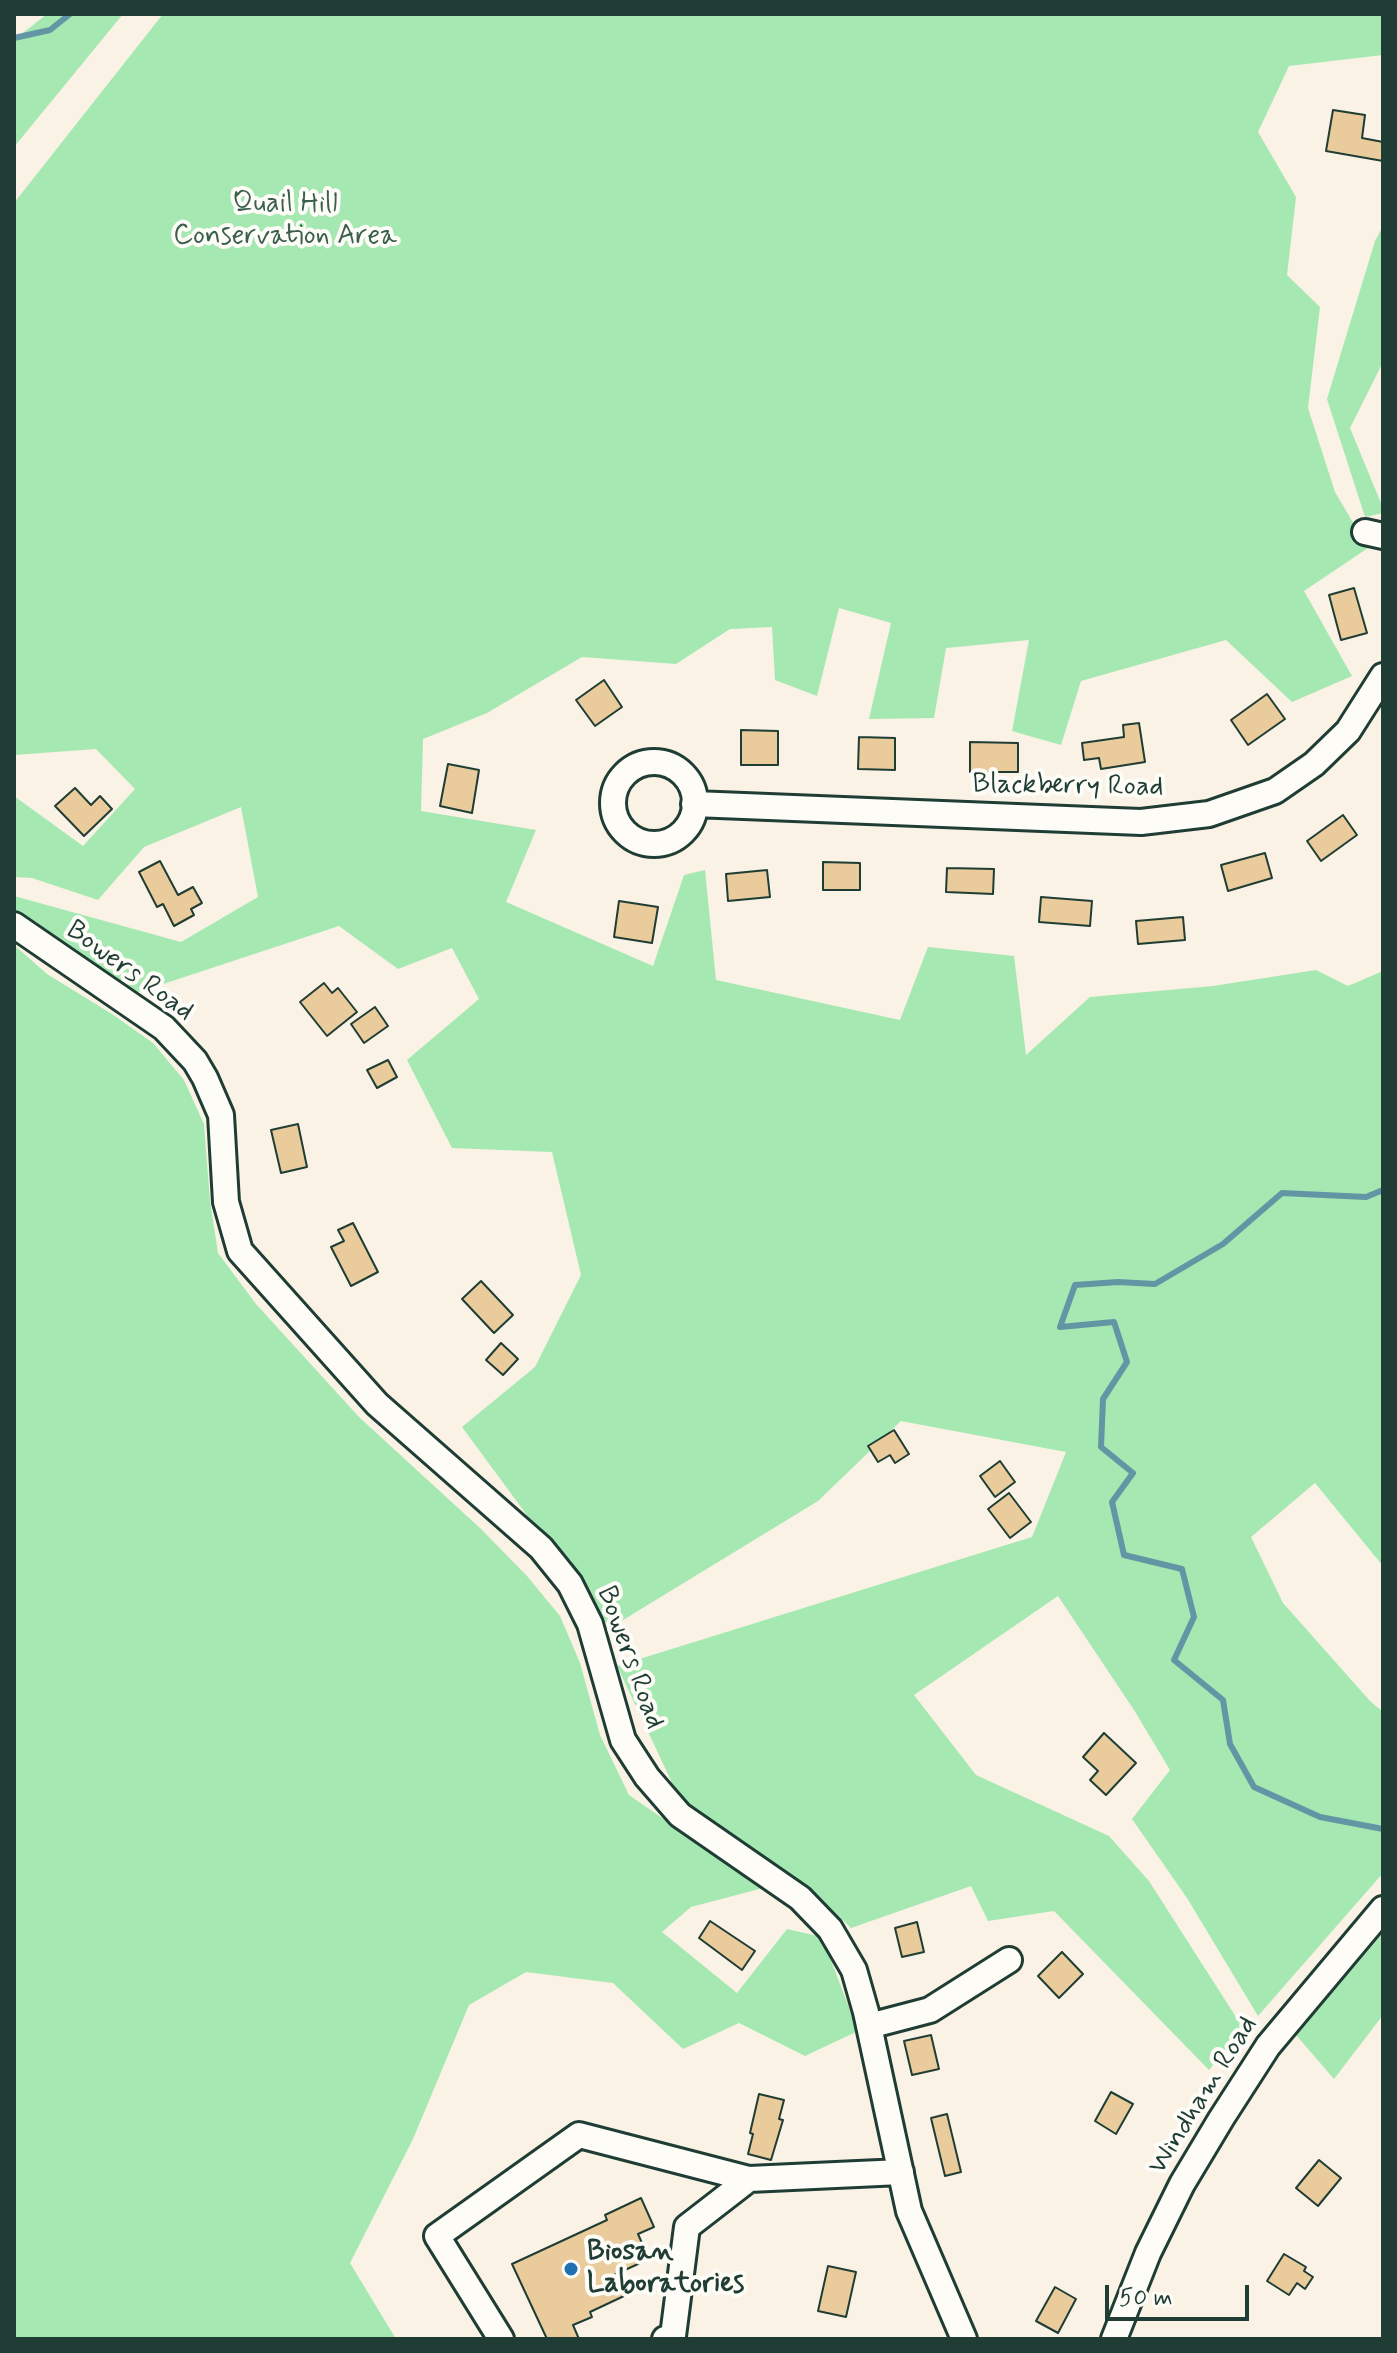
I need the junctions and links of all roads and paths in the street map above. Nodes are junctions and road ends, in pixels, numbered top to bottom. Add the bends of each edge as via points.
1 (1383, 676) edge
2 (694, 804) dead end
3 (14, 925) edge
4 (1383, 1909) edge
5 (1009, 1960) dead end
6 (869, 2026) junction
7 (901, 2172) junction
8 (749, 2179) junction
9 (501, 2339) edge
10 (665, 2339) edge
11 (964, 2339) edge
12 (1114, 2339) edge

1 - 2 street, Blackberry Road via 1348,731 1314,764 1275,791 1209,814 1141,822
3 - 6 street, Bowers Road via 164,1028 195,1061 221,1115 226,1202 240,1251 377,1404 541,1548 561,1572 590,1624 623,1740 647,1777 680,1815 800,1898 830,1929 854,1970
4 - 12 street, Windham Road via 1268,2046 1221,2119 1148,2253
5 - 6 street via 930,2010
6 - 7 street, Bowers Road
7 - 8 street
7 - 11 street, Bowers Road via 909,2211
8 - 9 street via 579,2135 437,2236
8 - 10 street via 687,2227 673,2336

